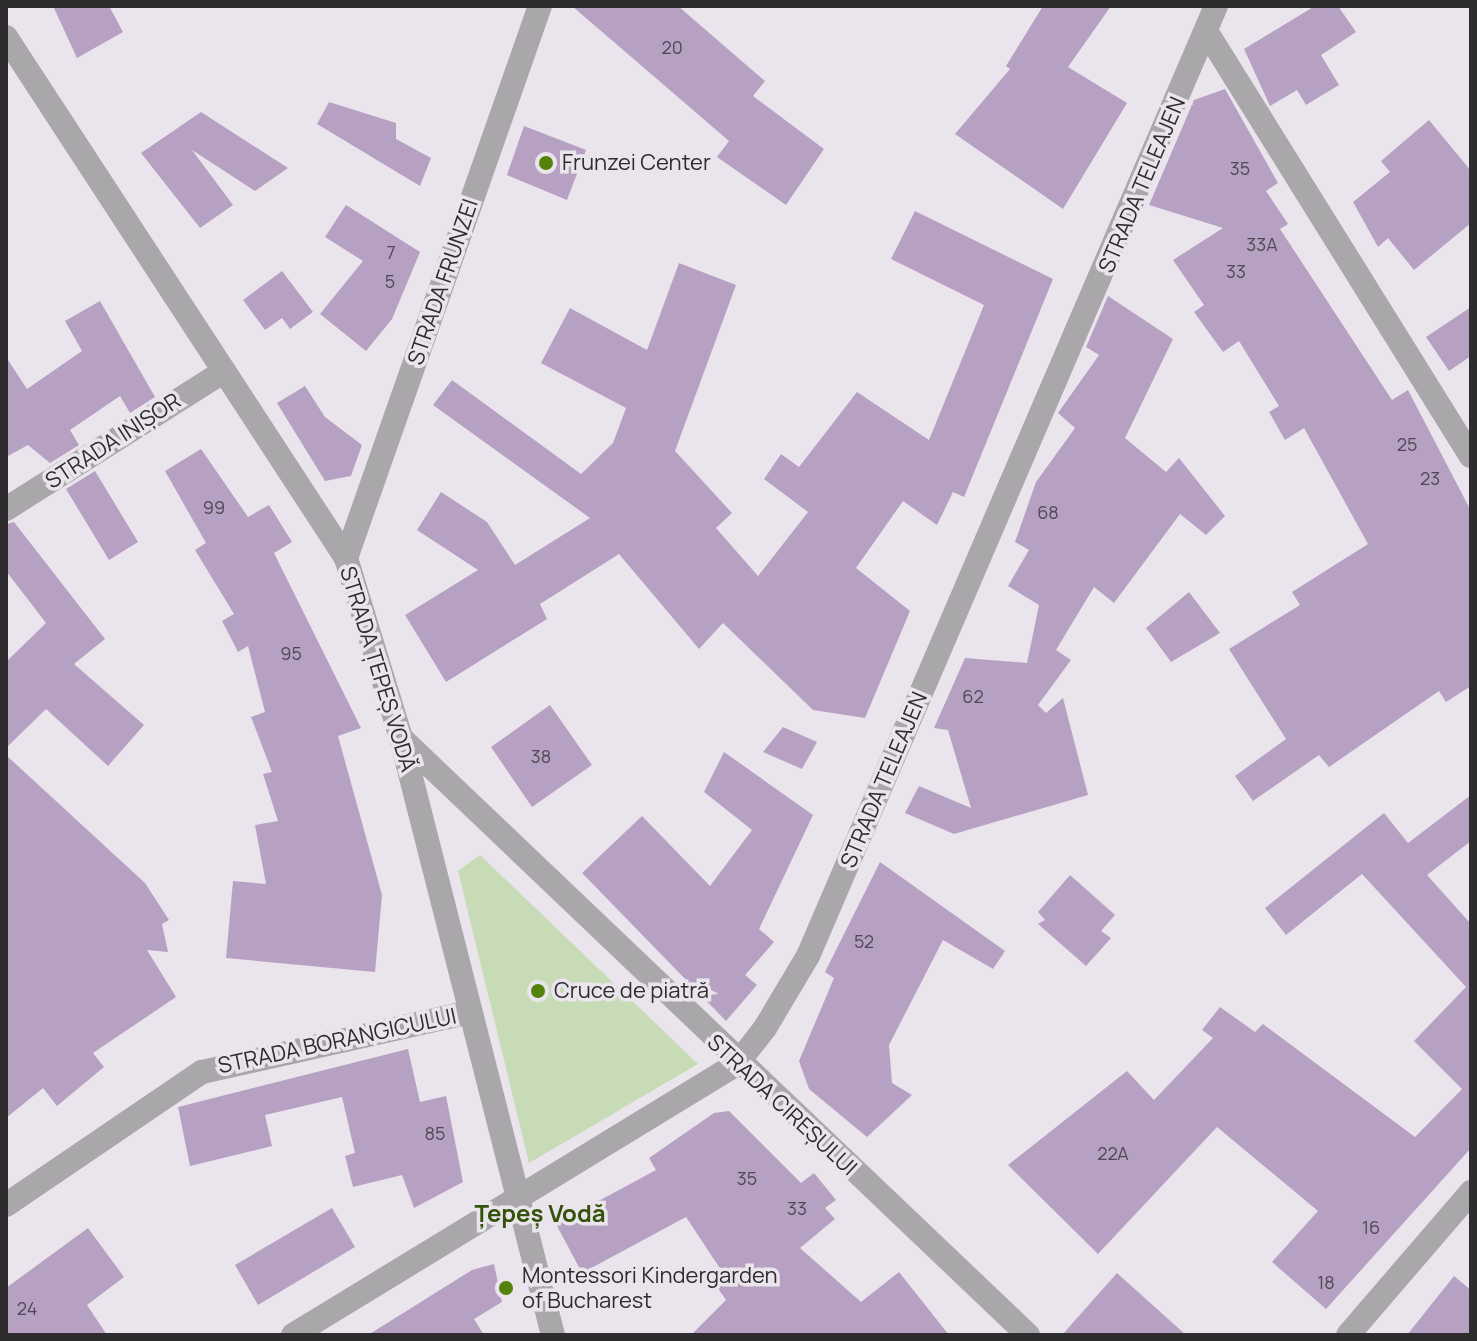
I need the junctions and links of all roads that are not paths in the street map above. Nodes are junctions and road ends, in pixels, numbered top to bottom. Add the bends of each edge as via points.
1 (540, 6) edge
2 (1216, 6) edge
3 (1208, 34) junction
4 (6, 37) edge
5 (221, 373) junction
6 (1471, 456) edge
7 (6, 509) edge
8 (346, 558) junction
9 (401, 738) junction
10 (470, 1012) junction
11 (737, 1064) junction
12 (1471, 1192) edge
13 (515, 1201) junction
14 (6, 1205) edge
15 (293, 1335) edge
16 (553, 1335) edge
17 (1028, 1335) edge
18 (1348, 1335) edge

1 - 8 street, STRADA FRUNZEI
2 - 3 street, STRADA TELEAJEN
3 - 6 street
3 - 11 street, STRADA TELEAJEN via 808,956
4 - 5 street, STRADA ȚEPEȘ VODĂ
5 - 7 street, STRADA INIȘOR
5 - 8 street, STRADA ȚEPEȘ VODĂ
8 - 9 street, STRADA ȚEPEȘ VODĂ
9 - 10 street, STRADA ȚEPEȘ VODĂ
9 - 11 street, STRADA CIREȘULUI
10 - 13 street, STRADA ȚEPEȘ VODĂ
10 - 14 street, STRADA BORANGICULUI via 202,1072
11 - 13 street, STRADA TELEAJEN
11 - 17 street, STRADA CIREȘULUI
12 - 18 street
13 - 15 street, STRADA TELEAJEN
13 - 16 street, STRADA ȚEPEȘ VODĂ

